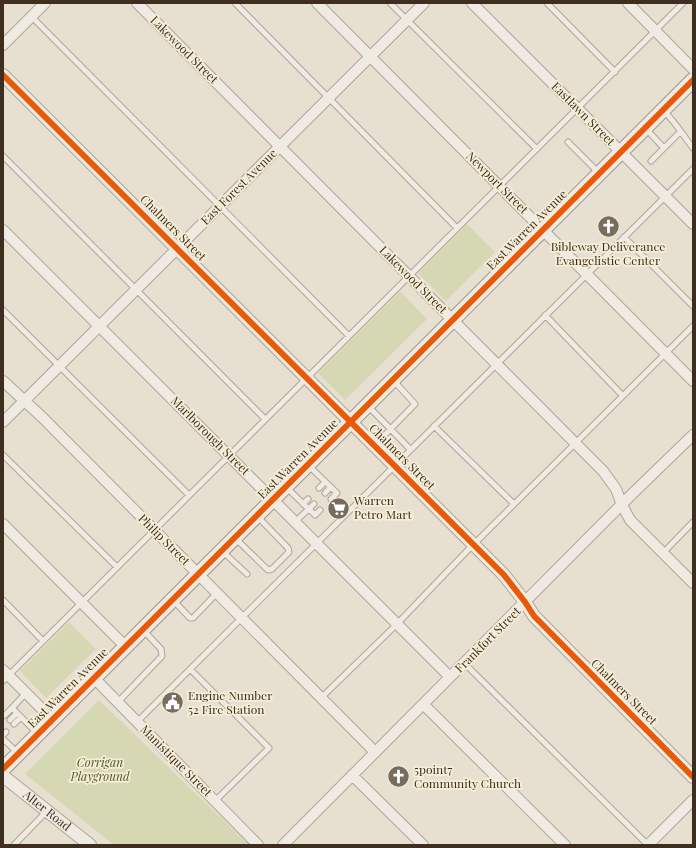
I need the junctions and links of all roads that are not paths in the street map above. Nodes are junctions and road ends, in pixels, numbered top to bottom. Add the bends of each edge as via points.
1 (45, 3) edge
2 (137, 3) edge
3 (235, 3) edge
4 (317, 3) edge
5 (390, 3) edge
6 (424, 3) edge
7 (472, 3) edge
8 (547, 3) edge
9 (628, 3) edge
10 (683, 3) edge
11 (32, 17) junction
12 (407, 20) junction
13 (656, 31) junction
14 (3, 45) edge
15 (370, 56) junction
16 (693, 68) edge
17 (615, 72) junction
18 (3, 75) edge
19 (693, 80) edge
20 (329, 98) junction
21 (578, 109) junction
22 (663, 110) junction
23 (645, 128) junction
24 (680, 132) junction
25 (568, 142) dead end
26 (280, 146) junction
27 (664, 148) junction
28 (693, 148) edge
29 (537, 149) junction
30 (621, 152) junction
31 (3, 156) edge
32 (651, 161) dead end
33 (693, 169) edge
34 (599, 174) junction
35 (499, 186) junction
36 (665, 196) junction
37 (220, 206) junction
38 (693, 224) edge
39 (457, 228) junction
40 (3, 230) edge
41 (543, 230) junction
42 (624, 237) junction
43 (178, 248) junction
44 (586, 274) junction
45 (409, 276) junction
46 (136, 288) junction
47 (693, 306) edge
48 (3, 310) edge
49 (545, 315) junction
50 (452, 320) junction
51 (100, 325) junction
52 (693, 326) edge
53 (349, 336) junction
54 (665, 353) junction
55 (496, 364) junction
56 (59, 365) junction
57 (307, 378) junction
58 (392, 380) junction
59 (3, 381) edge
60 (693, 381) edge
61 (622, 396) junction
62 (24, 401) junction
63 (367, 405) junction
64 (265, 419) junction
65 (3, 422) edge
66 (350, 422) junction
67 (434, 426) junction
68 (390, 429) junction
69 (693, 435) edge
70 (575, 444) junction
71 (375, 446) junction
72 (410, 449) junction
73 (3, 455) edge
74 (228, 455) junction
75 (308, 464) junction
76 (394, 465) junction
77 (325, 482) junction
78 (285, 487) junction
79 (331, 487) junction
80 (319, 488) dead end
81 (325, 493) dead end
82 (189, 495) junction
83 (308, 498) dead end
84 (272, 499) junction
85 (331, 499) dead end
86 (303, 504) junction
87 (314, 504) dead end
88 (514, 504) junction
89 (622, 505) junction
90 (309, 509) junction
91 (320, 510) dead end
92 (256, 515) junction
93 (296, 522) junction
94 (693, 522) edge
95 (3, 524) edge
96 (154, 530) junction
97 (234, 538) junction
98 (317, 544) junction
99 (473, 544) junction
100 (222, 550) junction
101 (663, 553) junction
102 (117, 567) junction
103 (198, 574) junction
104 (247, 574) dead end
105 (693, 583) edge
106 (217, 593) junction
107 (172, 599) junction
108 (3, 600) edge
109 (525, 602) junction
110 (82, 603) junction
111 (242, 618) junction
112 (397, 624) junction
113 (142, 629) junction
114 (43, 641) junction
115 (125, 646) junction
116 (464, 663) junction
117 (190, 669) junction
118 (5, 675) edge
119 (450, 677) junction
120 (94, 678) junction
121 (26, 693) junction
122 (321, 698) junction
123 (118, 702) junction
124 (423, 704) junction
125 (12, 708) junction
126 (17, 713) junction
127 (5, 715) dead end
128 (21, 717) junction
129 (52, 719) junction
130 (10, 720) dead end
131 (137, 722) junction
132 (14, 724) dead end
133 (38, 734) junction
134 (3, 739) edge
135 (375, 752) junction
136 (18, 753) junction
137 (3, 768) edge
138 (352, 775) junction
139 (3, 776) edge
140 (693, 777) edge
141 (693, 800) edge
142 (215, 801) junction
143 (47, 811) junction
144 (14, 845) edge
145 (90, 845) edge
146 (258, 845) edge
147 (283, 845) edge
148 (423, 845) edge
149 (565, 845) edge
150 (648, 845) edge

1 - 11 street
2 - 26 street, Lakewood Street
3 - 20 lane
4 - 15 street, Newport Street
5 - 12 lane
6 - 12 street, East Forest Avenue
7 - 21 street, Eastlawn Street
8 - 17 lane
9 - 13 street
10 - 13 lane
11 - 14 street
11 - 37 lane
12 - 15 street, East Forest Avenue
12 - 29 lane
13 - 16 street
13 - 17 lane
15 - 20 street, East Forest Avenue
15 - 35 street, Newport Street
17 - 21 lane
18 - 43 street, Chalmers Street
19 - 22 main road, East Warren Avenue
20 - 26 street, East Forest Avenue
20 - 39 lane
21 - 29 lane
21 - 30 street, Eastlawn Street
22 - 23 main road, East Warren Avenue
22 - 24 lane via 676,123
23 - 27 lane
23 - 30 main road, East Warren Avenue
24 - 27 lane
24 - 28 lane
25 - 34 lane
26 - 37 street, East Forest Avenue
26 - 45 street, Lakewood Street
27 - 32 lane
29 - 35 lane
30 - 34 main road, East Warren Avenue
30 - 36 street, Eastlawn Street
31 - 46 lane
33 - 36 lane
34 - 41 main road, East Warren Avenue
35 - 39 lane
35 - 41 street, Newport Street
36 - 38 street, Eastlawn Street
36 - 42 lane
37 - 43 street, East Forest Avenue
37 - 53 lane
39 - 45 lane
40 - 51 street, Marlborough Street
41 - 44 street, Newport Street
41 - 50 main road, East Warren Avenue
42 - 44 lane
42 - 47 lane
43 - 46 street, East Forest Avenue
43 - 57 street, Chalmers Street
44 - 49 lane
44 - 54 street, Newport Street
45 - 50 street, Lakewood Street
45 - 53 lane
46 - 51 street, East Forest Avenue
46 - 64 lane
48 - 56 lane
49 - 55 lane
49 - 61 lane
50 - 55 street, Lakewood Street
50 - 58 main road, East Warren Avenue
51 - 56 street, East Forest Avenue
51 - 74 street, Marlborough Street
52 - 54 lane
53 - 57 lane
54 - 60 street, Newport Street
54 - 61 lane
55 - 67 lane
55 - 70 street, Lakewood Street
56 - 62 street, East Forest Avenue
56 - 82 lane
57 - 64 lane
57 - 66 street, Chalmers Street
58 - 63 main road, East Warren Avenue
58 - 68 lane via 415,404
59 - 62 street, Philip Street
61 - 70 lane
62 - 65 street, East Forest Avenue
62 - 96 street, Philip Street
63 - 66 main road, East Warren Avenue
63 - 68 lane
64 - 74 lane
66 - 71 street, Chalmers Street
66 - 75 main road, East Warren Avenue
67 - 72 lane
67 - 88 lane
68 - 71 lane
68 - 72 lane
69 - 89 street, Frankfort Street
70 - 88 lane
70 - 89 street, Lakewood Street via 603,471 616,489
71 - 76 street, Chalmers Street
72 - 76 lane
73 - 102 lane
74 - 82 lane
74 - 84 street, Marlborough Street
75 - 77 lane
75 - 78 main road, East Warren Avenue
76 - 98 lane
76 - 99 street, Chalmers Street
77 - 79 lane
77 - 80 lane
78 - 84 main road, East Warren Avenue
78 - 86 lane
79 - 81 lane
79 - 85 lane via 337,493
82 - 96 lane
83 - 86 lane
84 - 92 main road, East Warren Avenue
84 - 93 street, Marlborough Street
86 - 90 lane
87 - 90 lane
88 - 99 lane
89 - 101 street, Lakewood Street via 630,520
89 - 109 street, Frankfort Street
90 - 91 lane via 315,515
90 - 93 lane
92 - 97 main road, East Warren Avenue
92 - 97 lane via 289,552 268,570
93 - 98 street, Marlborough Street
94 - 101 lane
95 - 110 street
96 - 102 lane
96 - 103 street, Philip Street
97 - 100 main road, East Warren Avenue
98 - 111 lane
98 - 112 street, Marlborough Street
99 - 109 street, Chalmers Street via 504,575
99 - 112 lane
100 - 103 main road, East Warren Avenue
100 - 104 lane
101 - 105 street, Lakewood Street
102 - 110 lane
103 - 106 street, Philip Street
103 - 107 main road, East Warren Avenue
106 - 107 lane via 193,618 190,618
106 - 111 street, Philip Street
107 - 113 main road, East Warren Avenue
108 - 114 lane
109 - 116 street, Frankfort Street
109 - 140 street, Chalmers Street via 534,616
110 - 114 lane
110 - 115 street
111 - 117 lane
111 - 122 street, Philip Street
112 - 119 street, Marlborough Street
112 - 122 lane
113 - 115 main road, East Warren Avenue
113 - 123 lane via 161,649 162,656
114 - 118 lane
115 - 120 main road, East Warren Avenue
116 - 119 street, Frankfort Street
116 - 150 lane
117 - 131 lane
117 - 142 lane via 269,748
118 - 121 street
119 - 124 street, Frankfort Street
120 - 123 street, Manistique Street
120 - 129 main road, East Warren Avenue
121 - 125 lane
121 - 129 street
122 - 135 street, Philip Street
123 - 131 street, Manistique Street
124 - 135 street, Frankfort Street
124 - 149 street
125 - 126 lane
125 - 127 lane
126 - 128 lane
126 - 130 lane
128 - 132 lane
128 - 133 lane
129 - 133 main road, East Warren Avenue
131 - 142 street, Manistique Street
133 - 136 main road, East Warren Avenue
134 - 136 lane
135 - 138 street, Frankfort Street
136 - 137 main road, East Warren Avenue
138 - 147 street, Frankfort Street
138 - 148 street
139 - 143 street, Alter Road
141 - 150 street
142 - 146 street, Manistique Street
143 - 144 lane
143 - 145 street, Alter Road

